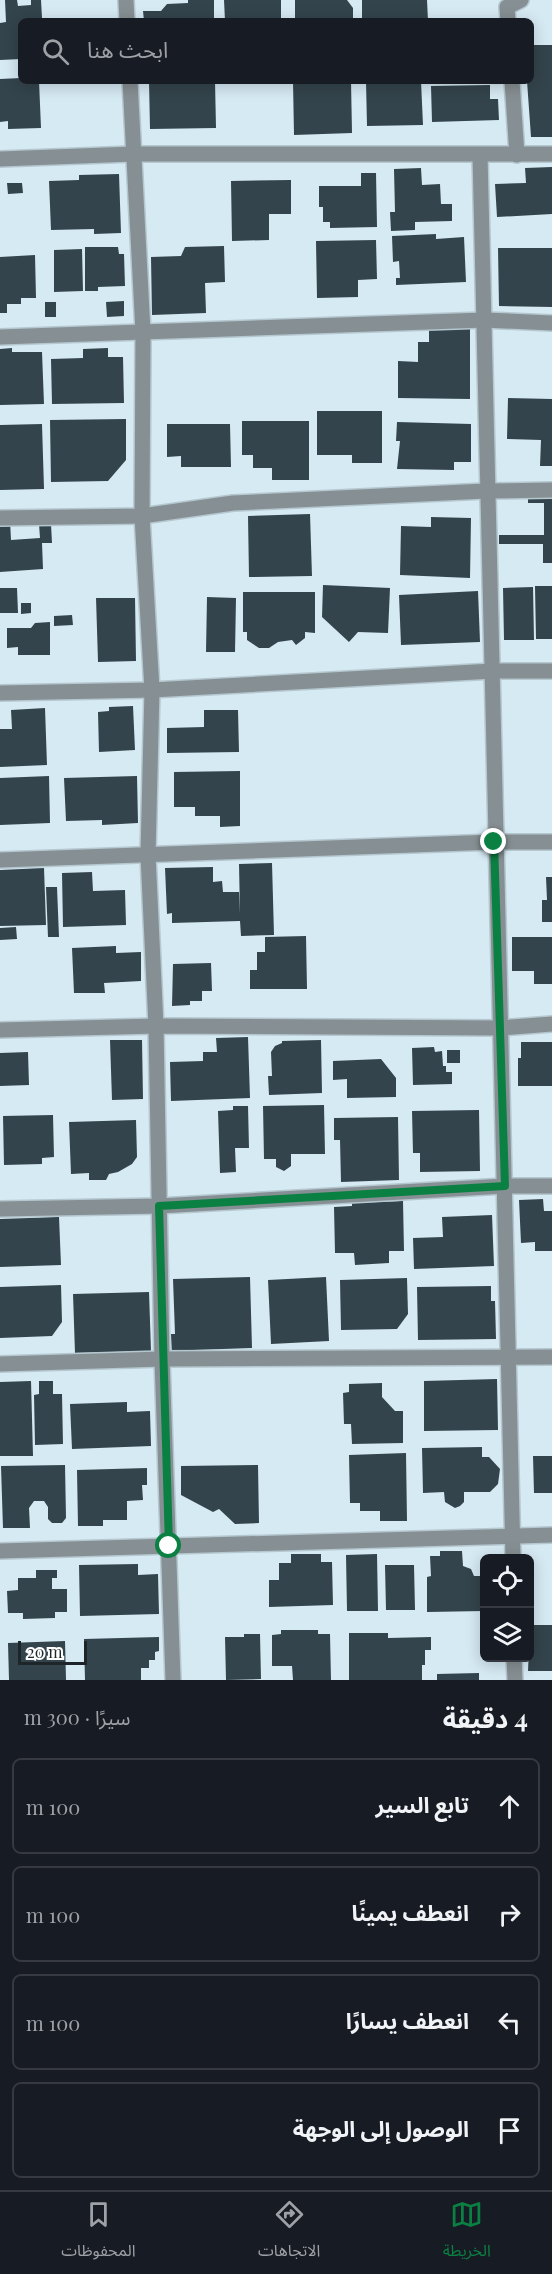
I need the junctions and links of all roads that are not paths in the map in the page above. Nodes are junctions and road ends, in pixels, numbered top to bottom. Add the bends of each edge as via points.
1 (126, 0) edge
2 (521, 0) edge
3 (127, 18) edge
4 (508, 18) edge
5 (130, 84) edge
6 (512, 84) edge
7 (133, 154) junction
8 (552, 154) edge
9 (480, 155) junction
10 (517, 155) junction
11 (0, 159) edge
12 (485, 320) junction
13 (552, 323) edge
14 (143, 332) junction
15 (0, 338) edge
16 (552, 490) edge
17 (486, 491) junction
18 (142, 516) junction
19 (0, 518) edge
20 (493, 671) junction
21 (552, 671) edge
22 (152, 690) junction
23 (0, 693) edge
24 (494, 842) junction
25 (552, 842) edge
26 (148, 855) junction
27 (0, 860) edge
28 (552, 1024) edge
29 (156, 1026) junction
30 (500, 1028) junction
31 (0, 1030) edge
32 (505, 1186) junction
33 (552, 1186) edge
34 (159, 1206) junction
35 (0, 1209) edge
36 (552, 1357) edge
37 (509, 1358) junction
38 (162, 1359) junction
39 (0, 1364) edge
40 (552, 1535) edge
41 (512, 1536) junction
42 (169, 1546) junction
43 (0, 1551) edge
44 (513, 1554) edge
45 (514, 1662) edge
46 (173, 1680) edge
47 (515, 1680) edge

1 - 3 street
2 - 4 street via 507,7
5 - 7 street
6 - 10 street
7 - 9 street
7 - 11 street
7 - 14 street
8 - 10 street
9 - 10 street
9 - 12 street
12 - 13 street
12 - 14 street
12 - 17 street
14 - 15 street
14 - 18 street
16 - 17 street
17 - 18 street via 233,503
17 - 20 street
18 - 19 street
18 - 22 street
20 - 21 street
20 - 22 street
20 - 24 street
22 - 23 street
22 - 26 street
24 - 25 street
24 - 26 street
24 - 30 street
26 - 27 street
26 - 29 street
28 - 30 street
29 - 30 street
29 - 31 street
29 - 34 street
30 - 32 street
32 - 33 street
32 - 34 street
32 - 37 street
34 - 35 street
34 - 38 street
36 - 37 street
37 - 38 street
37 - 41 street
38 - 39 street
38 - 42 street
40 - 41 street
41 - 42 street
41 - 44 street
42 - 43 street
42 - 46 street
45 - 47 street

